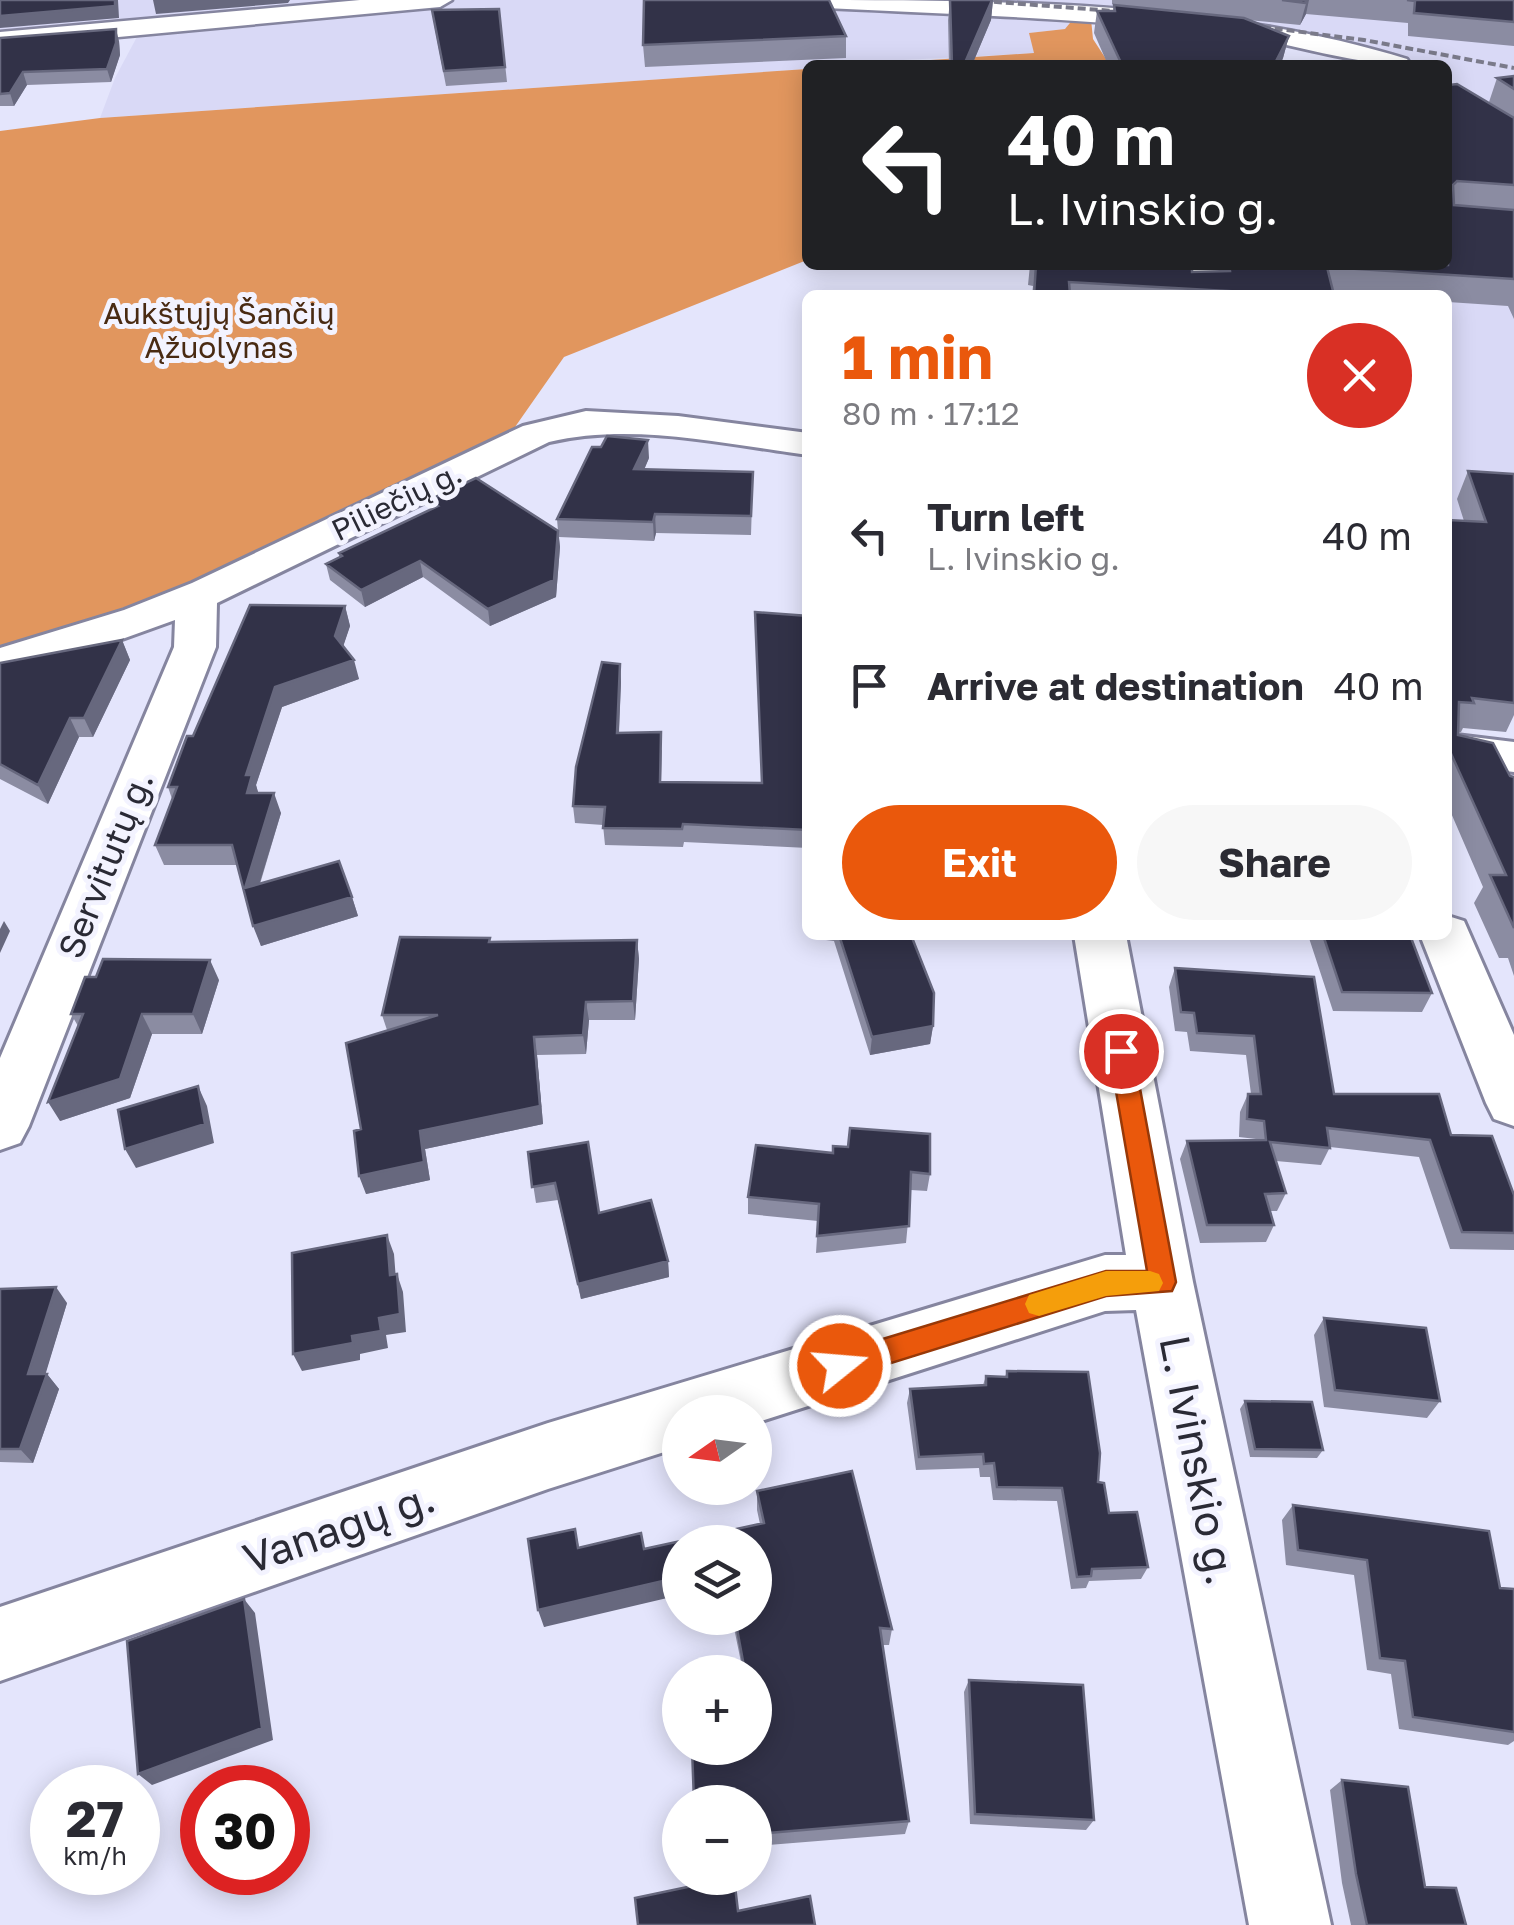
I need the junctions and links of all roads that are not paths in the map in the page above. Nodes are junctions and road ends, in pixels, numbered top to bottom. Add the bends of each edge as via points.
1 (440, 0) edge
2 (804, 0) edge
3 (0, 40) edge
4 (1383, 60) edge
5 (802, 443) edge
6 (196, 600) junction
7 (0, 662) edge
8 (1452, 750) edge
9 (1514, 757) edge
10 (1101, 940) edge
11 (1448, 940) edge
12 (1514, 1103) edge
13 (0, 1126) edge
14 (1162, 1282) junction
15 (744, 1395) edge
16 (662, 1421) edge
17 (0, 1644) edge
18 (1290, 1925) edge

1 - 3 street
2 - 4 street via 1172,22 1317,42
5 - 6 street, Piliečių g. via 586,422 536,434
6 - 7 street, Piliečių g.
6 - 13 street, Servitutų g. via 195,647
8 - 9 street
10 - 14 street, L. Ivinskio g.
11 - 12 street
14 - 15 street via 1106,1284
14 - 18 street, L. Ivinskio g.
16 - 17 street, Vanagų g.

